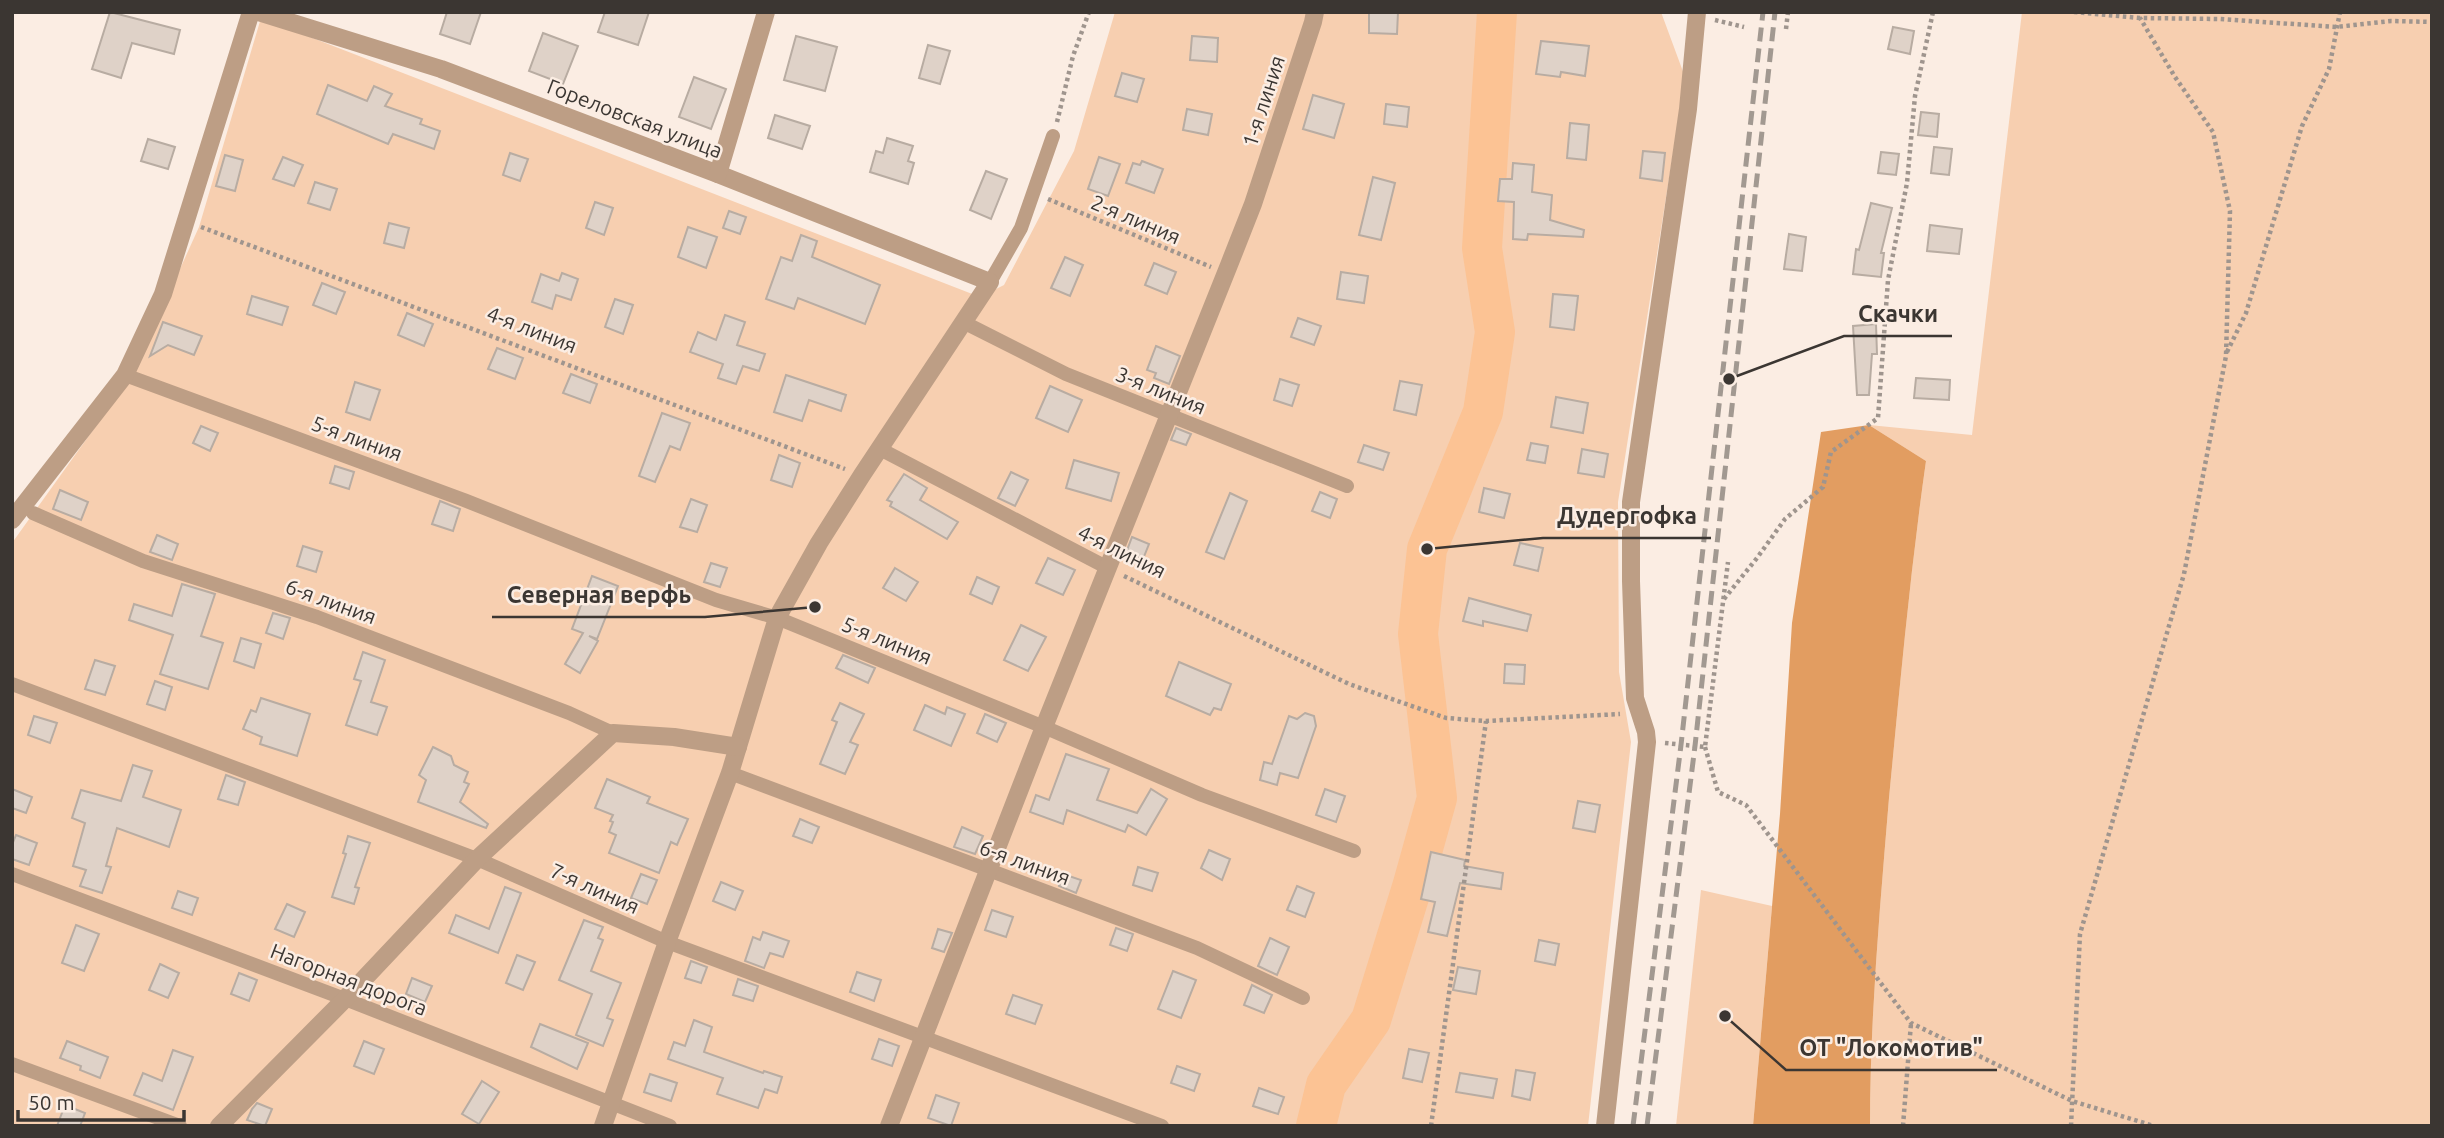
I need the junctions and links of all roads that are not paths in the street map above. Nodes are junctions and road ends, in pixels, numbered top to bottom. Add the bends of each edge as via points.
1 (251, 12) edge
2 (258, 12) edge
3 (766, 12) edge
4 (1315, 12) edge
5 (1697, 16) edge
6 (1053, 136) road end
7 (718, 174) junction
8 (990, 282) junction
9 (963, 322) junction
10 (125, 374) junction
11 (1168, 416) junction
12 (880, 449) junction
13 (1347, 486) dead end
14 (22, 514) edge
15 (1108, 568) junction
16 (777, 618) junction
17 (12, 684) edge
18 (1044, 727) junction
19 (613, 733) junction
20 (738, 747) junction
21 (730, 773) junction
22 (1354, 851) dead end
23 (477, 859) junction
24 (988, 871) junction
25 (12, 874) edge
26 (667, 942) junction
27 (1303, 998) dead end
28 (345, 999) junction
29 (923, 1038) junction
30 (12, 1065) edge
31 (611, 1103) junction
32 (180, 1126) edge
33 (219, 1126) edge
34 (603, 1126) edge
35 (670, 1126) edge
36 (889, 1126) edge
37 (1162, 1126) edge
38 (1605, 1126) edge

1 - 10 street via 163,294
2 - 7 street, Гореловская улица via 442,69
3 - 7 street
4 - 11 street, 1-я линия via 1253,204
5 - 38 street via 1688,109 1631,502 1635,698 1647,743
6 - 8 lane via 1021,228
7 - 8 street, Гореловская улица
8 - 9 street
9 - 11 lane, 3-я линия via 1066,374
9 - 12 street
10 - 14 street
10 - 16 lane, 5-я линия via 464,499 716,600
11 - 13 lane, 3-я линия
11 - 15 street, 1-я линия
12 - 15 lane, 4-я линия
12 - 16 street
14 - 19 lane, 6-я линия via 143,561 317,617
15 - 18 street, 1-я линия
16 - 18 lane, 5-я линия
16 - 20 street
17 - 23 lane, 7-я линия
18 - 22 lane, 5-я линия via 1202,795
18 - 24 street, 1-я линия
19 - 20 street
19 - 23 street
20 - 21 street
21 - 24 lane, 6-я линия
21 - 26 street
23 - 26 lane, 7-я линия
23 - 28 street
24 - 27 lane, 6-я линия via 1197,948
24 - 29 street, 1-я линия
25 - 28 lane, Нагорная дорога
26 - 29 lane, 7-я линия
26 - 31 street
28 - 31 lane, Нагорная дорога
28 - 33 street
29 - 36 street, 1-я линия
29 - 37 lane, 7-я линия
30 - 32 lane
31 - 34 street
31 - 35 lane, Нагорная дорога

